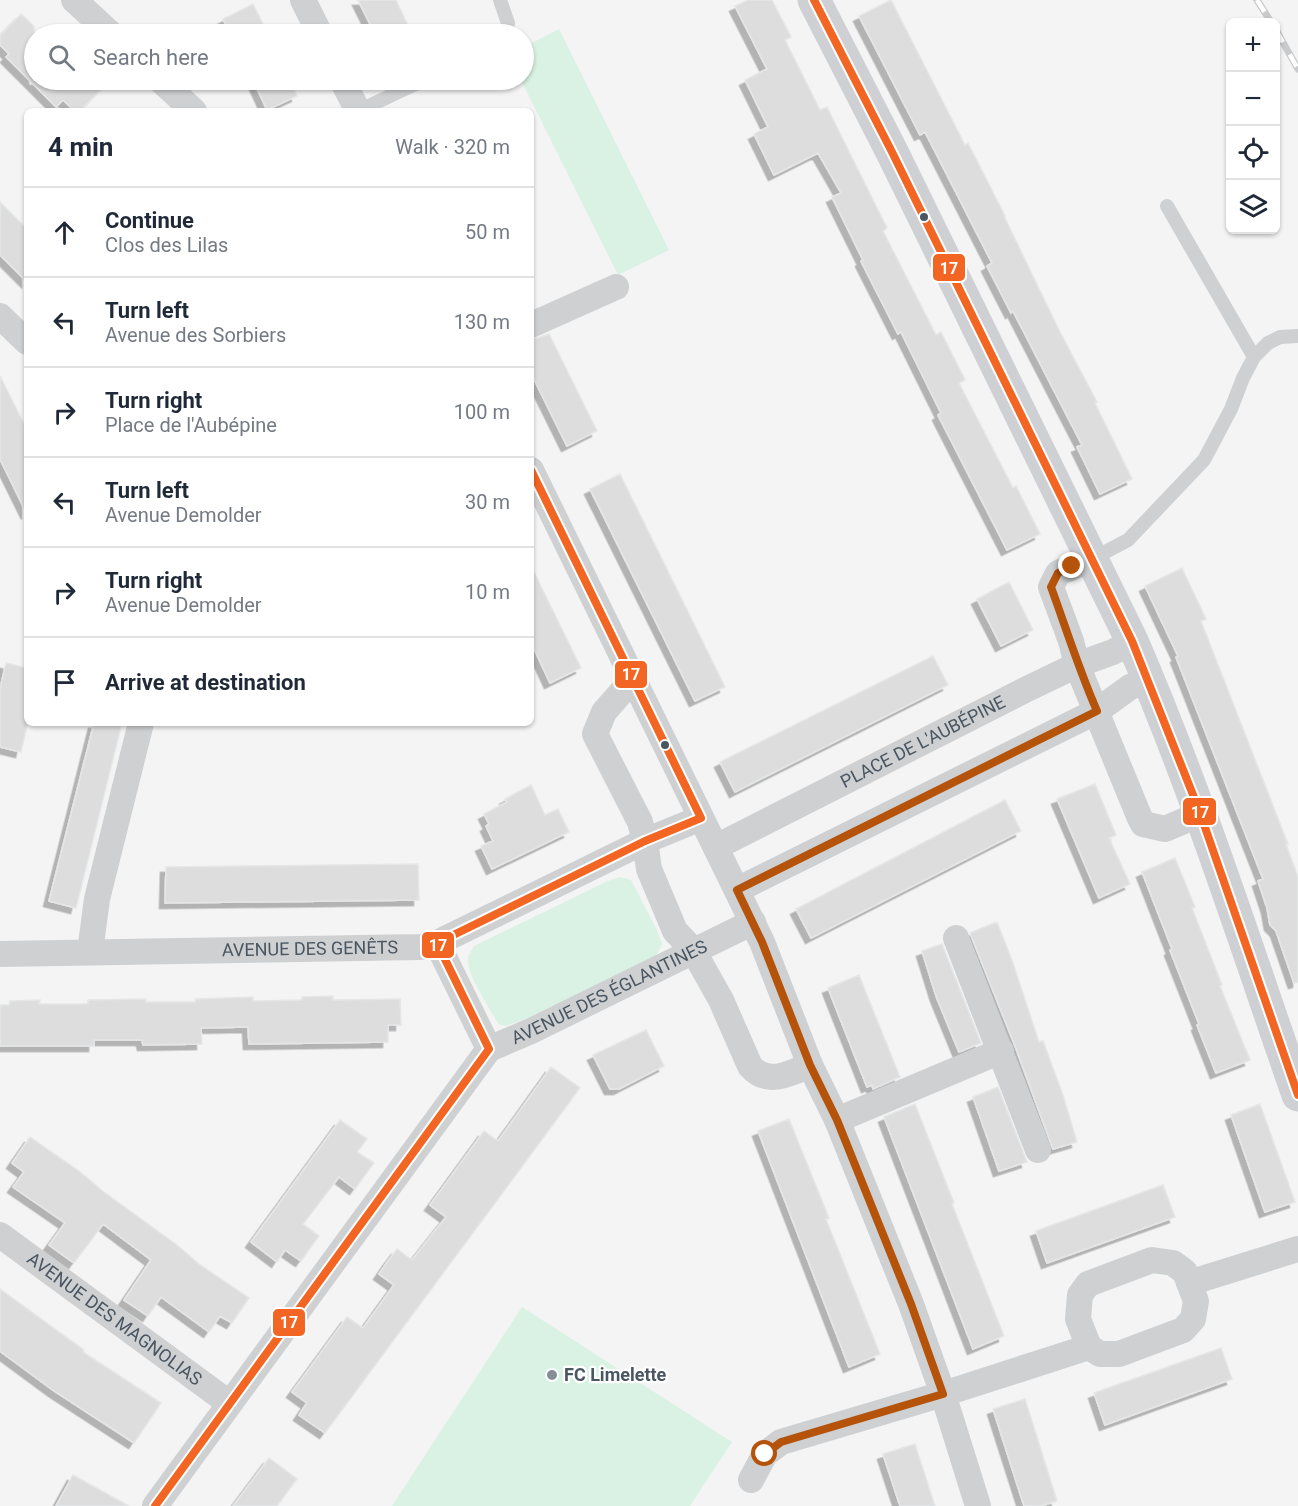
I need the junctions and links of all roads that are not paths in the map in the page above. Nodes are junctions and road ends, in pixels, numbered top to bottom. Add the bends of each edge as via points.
1 (74, 0) edge
2 (98, 0) edge
3 (303, 0) edge
4 (500, 0) edge
5 (814, 0) edge
6 (102, 24) edge
7 (109, 24) edge
8 (315, 24) edge
9 (508, 24) edge
10 (171, 90) edge
11 (347, 90) edge
12 (403, 90) edge
13 (191, 108) edge
14 (356, 108) edge
15 (364, 108) edge
16 (1167, 206) dead end
17 (616, 286) dead end
18 (0, 316) edge
19 (534, 324) edge
20 (1298, 336) edge
21 (24, 339) edge
22 (1254, 357) junction
23 (534, 476) edge
24 (1092, 559) junction
25 (1132, 641) junction
26 (1077, 665) junction
27 (633, 679) junction
28 (1149, 680) junction
29 (1097, 711) junction
30 (140, 726) edge
31 (1200, 814) junction
32 (701, 818) junction
33 (645, 841) junction
34 (716, 847) junction
35 (737, 890) junction
36 (753, 922) junction
37 (956, 938) dead end
38 (437, 943) junction
39 (693, 950) junction
40 (90, 951) junction
41 (0, 954) edge
42 (489, 1049) junction
43 (1001, 1051) junction
44 (810, 1065) junction
45 (1298, 1095) edge
46 (837, 1120) junction
47 (1038, 1150) dead end
48 (0, 1235) edge
49 (1298, 1249) edge
50 (1189, 1283) junction
51 (1089, 1347) junction
52 (943, 1394) junction
53 (229, 1404) junction
54 (751, 1479) dead end
55 (155, 1506) edge
56 (978, 1506) edge

1 - 6 street
2 - 7 street
3 - 8 street
4 - 9 lane
5 - 24 street
10 - 13 street
11 - 14 street
12 - 15 lane
16 - 22 lane
17 - 19 street
18 - 21 street
20 - 22 lane via 1280,337
22 - 24 lane via 1204,460 1128,540
23 - 27 street
24 - 25 street
24 - 26 street via 1058,573 1051,587
25 - 26 street, PLACE DE L'AUBÉPINE
25 - 28 street
26 - 29 street
26 - 34 street, PLACE DE L'AUBÉPINE
27 - 32 street
27 - 33 street via 604,712 595,734 640,822
28 - 29 street via 1130,687
28 - 31 street
29 - 31 street via 1143,824 1165,829
29 - 35 street
30 - 40 street via 97,899
31 - 45 street
32 - 33 street, AVENUE DES GENÊTS
32 - 34 street
33 - 38 street, AVENUE DES GENÊTS
33 - 39 street via 649,869 675,931
34 - 35 street
35 - 36 street
36 - 39 street, AVENUE DES ÉGLANTINES
36 - 44 street
37 - 43 street
38 - 40 street, AVENUE DES GENÊTS via 383,949
38 - 42 street
39 - 42 street, AVENUE DES ÉGLANTINES
39 - 44 street via 757,1074 788,1075
40 - 41 street, AVENUE DES GENÊTS
42 - 53 street, AVENUE DES ÉGLANTINES
43 - 46 street
43 - 47 street
44 - 46 street
46 - 52 street
48 - 53 street, AVENUE DES MAGNOLIAS
49 - 50 street
50 - 51 street via 1196,1301 1193,1319 1182,1330 1119,1354 1100,1354
50 - 51 street via 1185,1272 1173,1263 1152,1260 1088,1284 1080,1295 1078,1319
51 - 52 street
52 - 54 street via 781,1442 765,1454
52 - 56 street
53 - 55 street, AVENUE DES ÉGLANTINES

